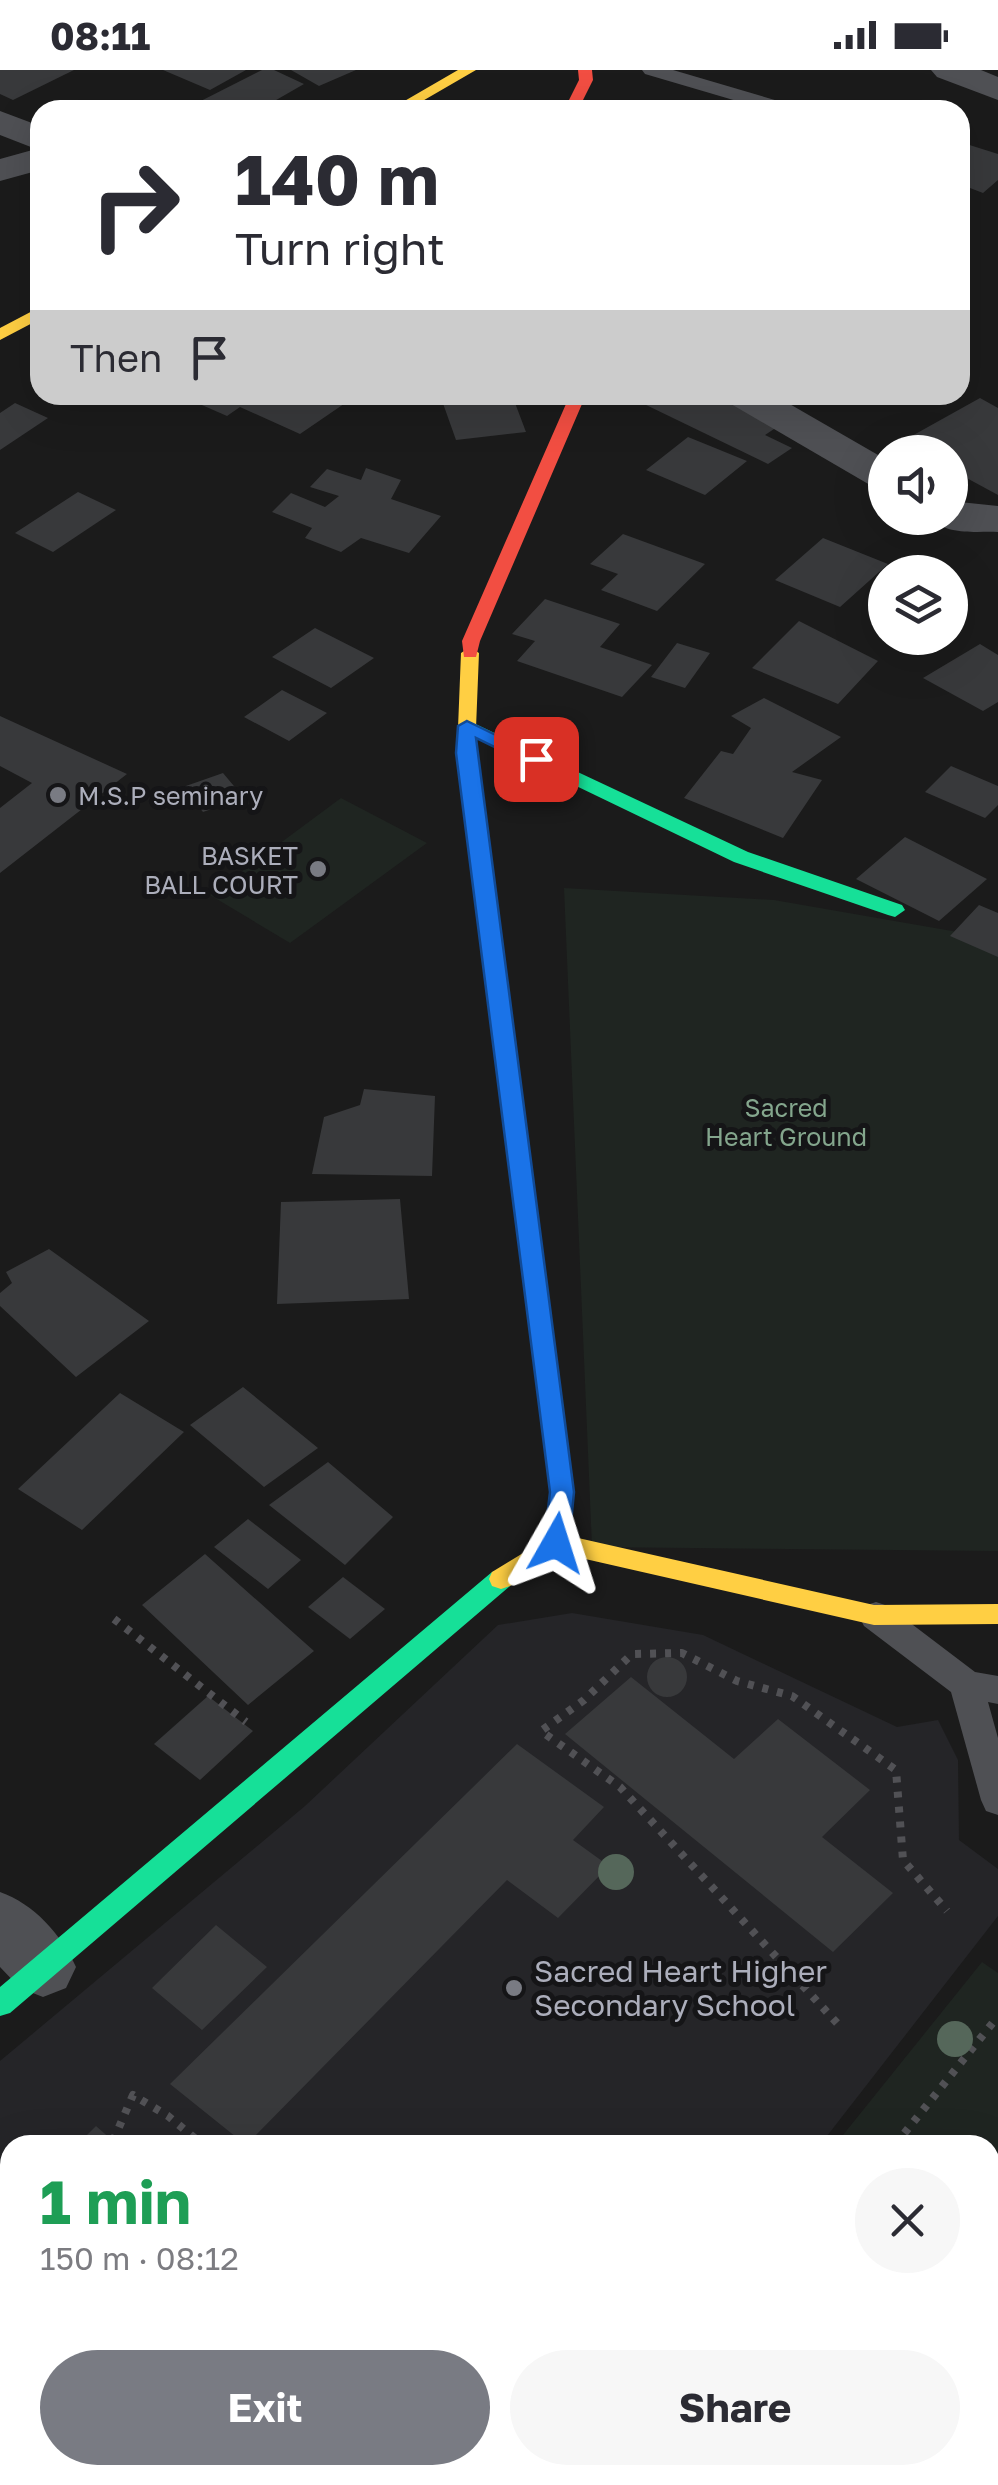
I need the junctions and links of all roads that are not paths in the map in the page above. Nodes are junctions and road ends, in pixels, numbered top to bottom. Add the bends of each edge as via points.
1 (469, 70) edge
2 (585, 70) edge
3 (652, 70) edge
4 (950, 70) edge
5 (998, 89) edge
6 (414, 100) edge
7 (575, 100) edge
8 (754, 100) edge
9 (0, 122) edge
10 (30, 135) edge
11 (30, 162) edge
12 (0, 170) edge
13 (30, 318) edge
14 (0, 335) edge
15 (574, 405) edge
16 (763, 405) edge
17 (868, 466) edge
18 (968, 519) edge
19 (998, 520) edge
20 (467, 726) junction
21 (896, 910) dead end
22 (556, 1543) junction
23 (998, 1614) edge
24 (874, 1615) junction
25 (982, 1687) edge
26 (998, 1800) edge
27 (14, 1964) edge

1 - 6 street
2 - 7 street
3 - 8 lane
4 - 5 street
9 - 10 street
11 - 12 street
13 - 14 street
15 - 20 street via 471,641
16 - 17 street
18 - 19 street
20 - 21 street via 741,857
20 - 22 street via 562,1492
22 - 24 street
22 - 27 street via 507,1574 291,1756
23 - 24 street
24 - 25 lane
25 - 26 lane

